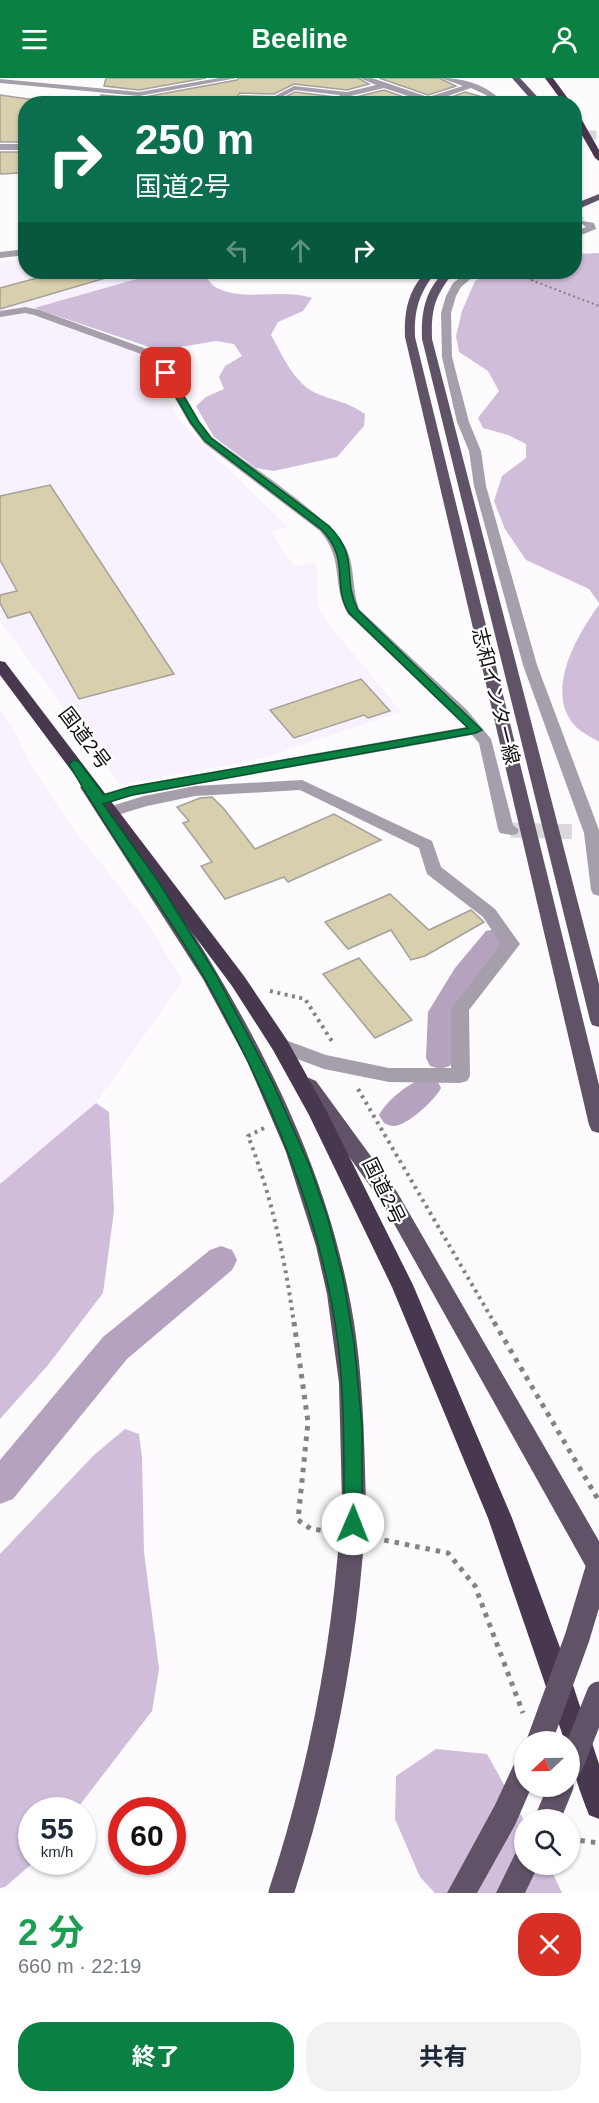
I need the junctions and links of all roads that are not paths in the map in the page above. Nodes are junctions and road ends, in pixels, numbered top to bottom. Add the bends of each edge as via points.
1 (233, 78) edge
2 (364, 78) edge
3 (445, 78) edge
4 (480, 78) edge
5 (516, 78) edge
6 (542, 78) edge
7 (0, 81) edge
8 (335, 82) dead end
9 (385, 85) junction
10 (472, 86) junction
11 (30, 94) dead end
12 (86, 96) edge
13 (280, 96) edge
14 (332, 96) edge
15 (342, 96) edge
16 (348, 96) edge
17 (417, 96) edge
18 (441, 96) edge
19 (494, 96) edge
20 (533, 96) edge
21 (553, 96) edge
22 (559, 96) edge
23 (582, 128) edge
24 (582, 137) edge
25 (0, 147) edge
26 (18, 147) edge
27 (599, 159) edge
28 (599, 197) edge
29 (582, 204) tunnel mouth
30 (586, 223) dead end
31 (582, 232) edge
32 (18, 253) edge
33 (0, 255) edge
34 (426, 279) edge
35 (443, 279) edge
36 (465, 279) edge
37 (0, 314) edge
38 (0, 665) edge
39 (476, 730) junction
40 (74, 764) junction
41 (106, 806) junction
42 (511, 830) dead end
43 (599, 890) edge
44 (599, 1020) edge
45 (280, 1045) junction
46 (599, 1125) edge
47 (599, 1565) edge
48 (599, 1694) edge
49 (543, 1731) edge
50 (580, 1742) edge
51 (514, 1796) edge
52 (599, 1805) edge
53 (519, 1875) edge
54 (281, 1893) edge
55 (461, 1893) edge
56 (510, 1893) edge

1 - 7 street via 139,94
2 - 9 street
3 - 10 street
4 - 10 street via 481,83
5 - 20 main road
6 - 21 highway
6 - 22 highway
8 - 15 street via 345,88
9 - 16 street
9 - 17 street
10 - 18 street
10 - 19 street
11 - 12 street
13 - 14 street via 294,88
23 - 27 highway
24 - 27 highway
25 - 26 street
28 - 29 main road
30 - 31 street via 591,229
32 - 33 street
34 - 46 main road, 志和インター線 via 415,293 409,313 410,337
35 - 44 main road, 志和インター線 via 430,296 425,315 427,339
36 - 43 street via 457,285 446,313 447,357 530,665 585,832
37 - 39 street via 14,310 36,312 156,356 208,440 338,541 353,611
38 - 40 highway, 国道2号
39 - 41 street via 130,791
39 - 42 street via 486,742 506,829
40 - 41 highway, 国道2号
40 - 54 main road, bridge via 210,976 278,1108 303,1167 335,1278 346,1343 353,1426 351,1568 323,1748
41 - 45 highway, 国道2号 via 182,903
41 - 45 street via 195,791 302,785 426,844 433,870 489,913 511,944 460,1009 460,1076 389,1075 324,1062
45 - 47 main road via 390,1198
45 - 52 highway, 国道2号 via 355,1187 450,1396 529,1596
47 - 49 main road, bridge via 578,1638
48 - 50 main road, bridge
51 - 55 main road
53 - 56 main road

